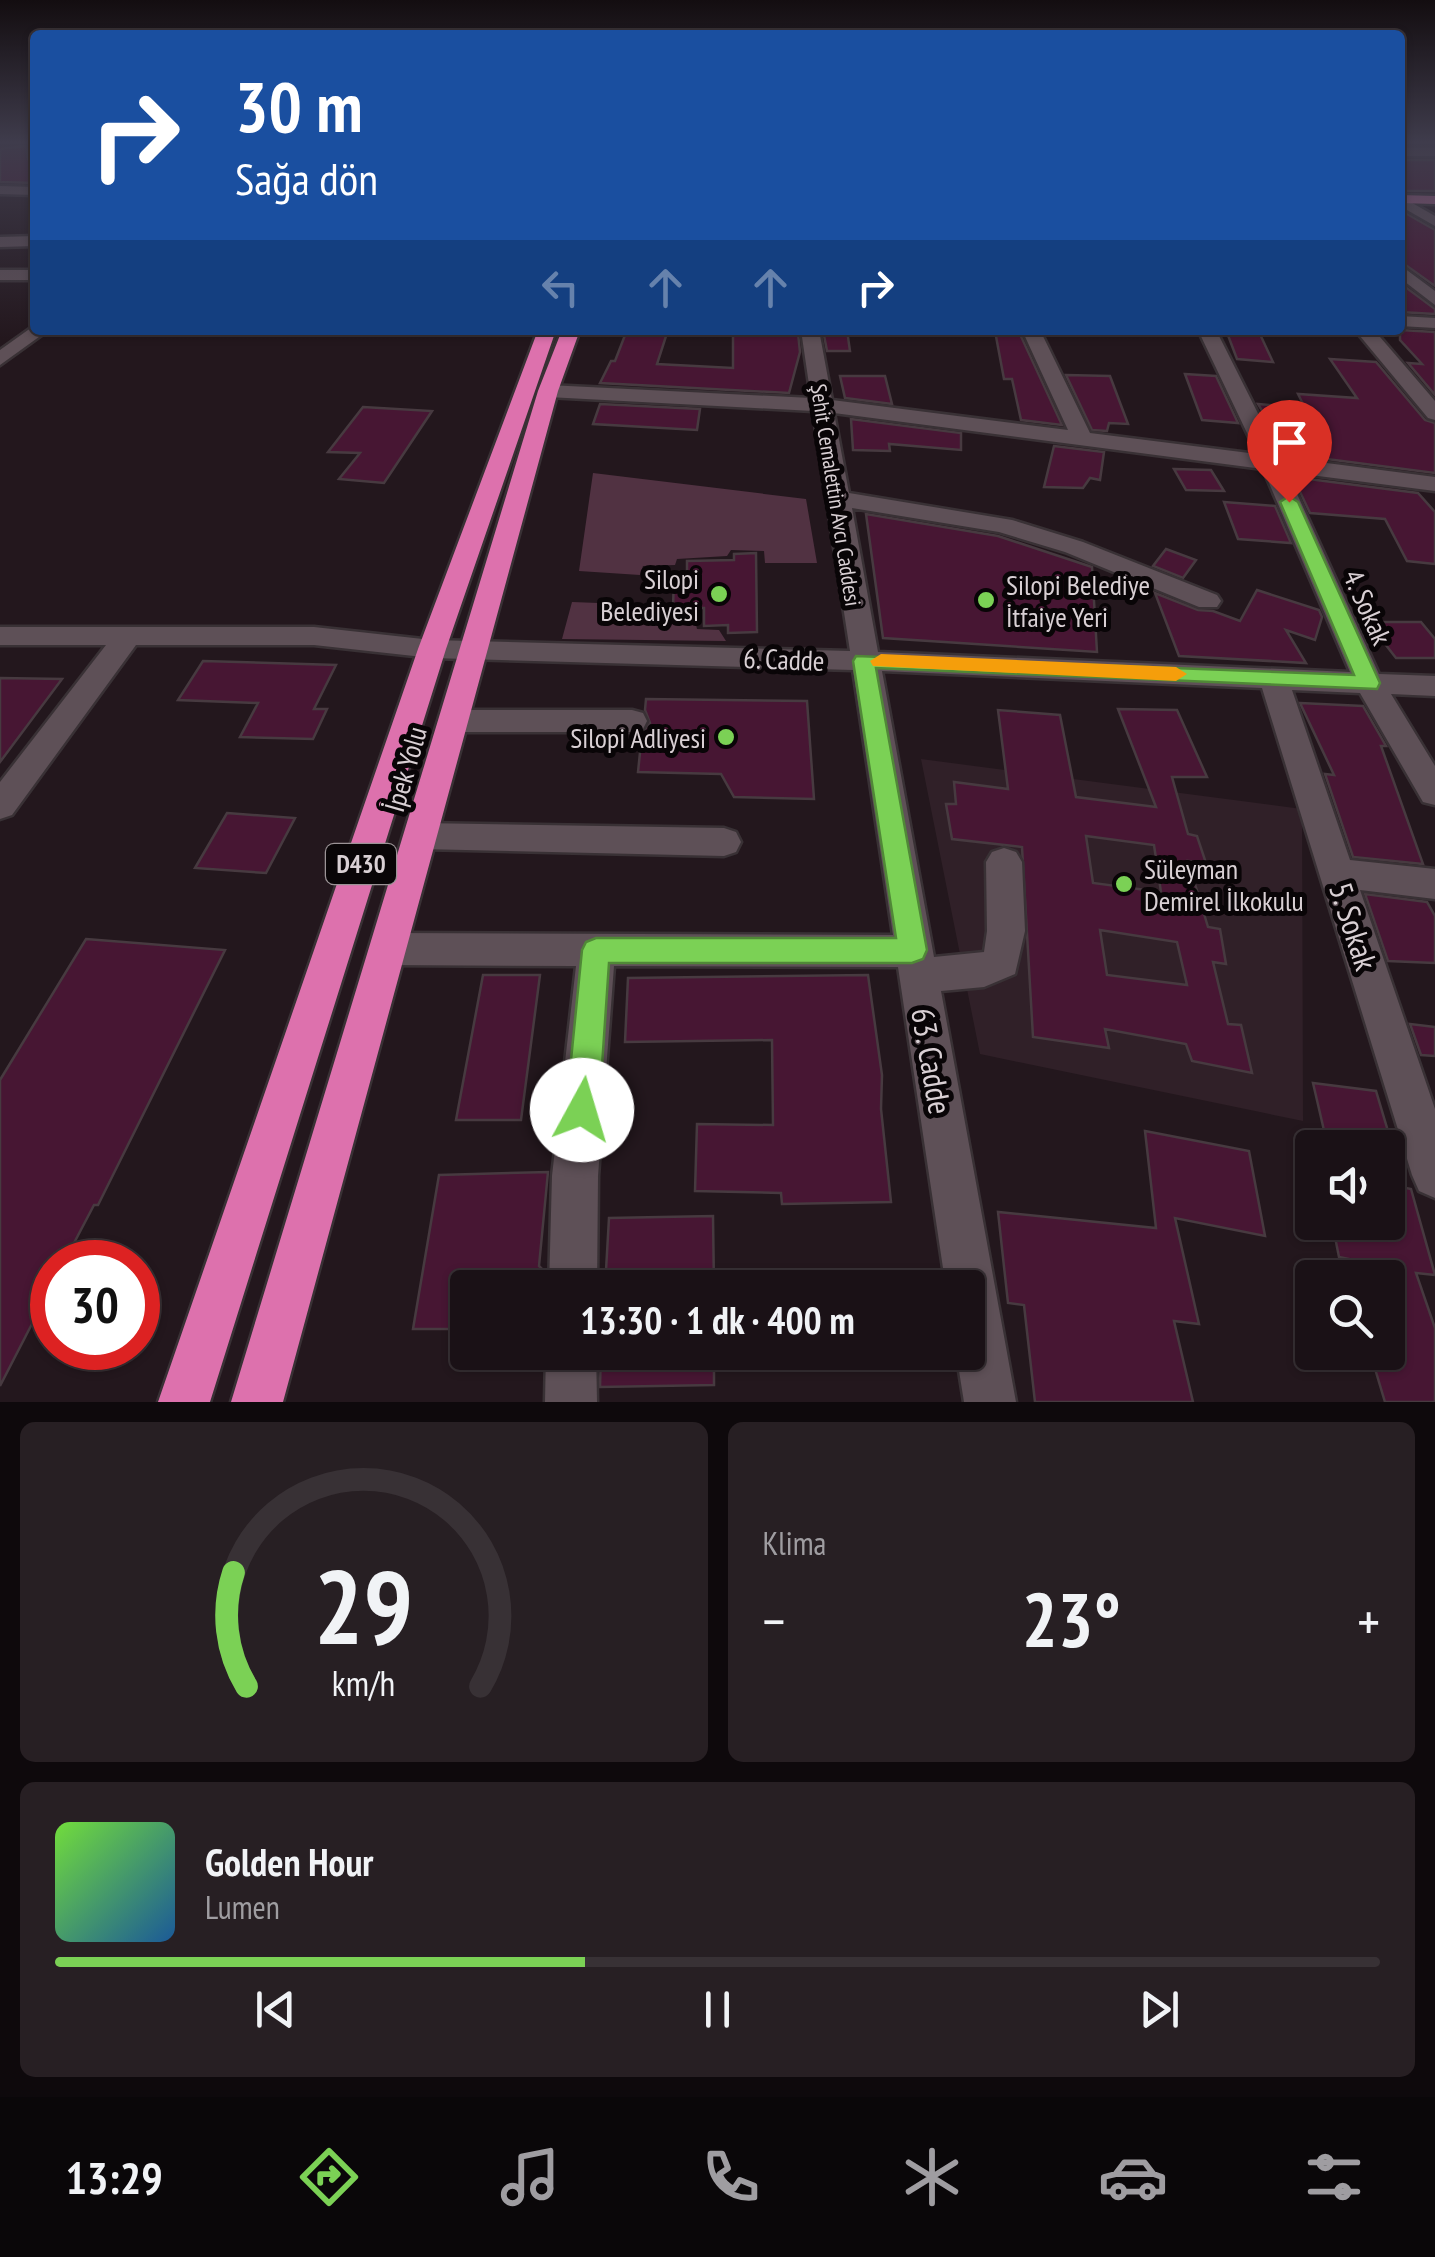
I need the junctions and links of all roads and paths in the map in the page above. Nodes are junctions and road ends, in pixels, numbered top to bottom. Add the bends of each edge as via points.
1 (30, 240) edge
2 (0, 242) edge
3 (1405, 274) edge
4 (0, 275) edge
5 (30, 275) edge
6 (1435, 300) edge
7 (1405, 321) edge
8 (1435, 323) edge
9 (30, 335) edge
10 (545, 335) edge
11 (568, 335) edge
12 (811, 335) edge
13 (1033, 335) edge
14 (1210, 335) edge
15 (1368, 335) edge
16 (0, 359) edge
17 (548, 392) junction
18 (820, 406) junction
19 (1435, 414) edge
20 (1082, 438) junction
21 (1273, 465) junction
22 (1435, 484) edge
23 (836, 498) junction
24 (1208, 602) dead end
25 (0, 636) edge
26 (128, 636) junction
27 (432, 649) junction
28 (476, 650) junction
29 (864, 661) junction
30 (1272, 678) junction
31 (1369, 683) junction
32 (1435, 686) edge
33 (455, 721) junction
34 (632, 721) dead end
35 (1435, 794) edge
36 (0, 806) edge
37 (421, 836) junction
38 (724, 842) dead end
39 (1004, 862) dead end
40 (1336, 874) junction
41 (1435, 884) edge
42 (389, 949) junction
43 (596, 950) junction
44 (915, 963) junction
45 (1435, 1175) edge
46 (572, 1270) edge
47 (571, 1370) edge
48 (184, 1402) edge
49 (257, 1402) edge
50 (571, 1402) edge
51 (990, 1402) edge

1 - 2 street
3 - 6 street
4 - 5 street
7 - 8 street
9 - 16 street
10 - 27 highway, D430
11 - 17 highway, İpek Yolu / D430
12 - 18 street, Şehit Cemalettin Avcı Caddesi
13 - 20 street
14 - 21 street, 4. Sokak
15 - 19 street
17 - 18 street
17 - 28 highway, İpek Yolu / D430
18 - 20 street
18 - 23 street, Şehit Cemalettin Avcı Caddesi
20 - 21 street
21 - 22 street
21 - 31 street, 4. Sokak
23 - 24 street via 1003,525
23 - 29 street, Şehit Cemalettin Avcı Caddesi
25 - 26 street, 6. Cadde
26 - 27 street, 6. Cadde via 314,636
26 - 36 street
27 - 28 street, 6. Cadde
27 - 48 highway, D430
28 - 29 street, 6. Cadde
28 - 33 highway, İpek Yolu / D430
29 - 30 street, 6. Cadde
29 - 44 street, 63. Cadde
30 - 31 street, 6. Cadde
30 - 40 street, 5. Sokak
31 - 32 street, 6. Cadde
31 - 35 street, 4. Sokak
33 - 34 street
33 - 37 highway, İpek Yolu / D430
37 - 38 street
37 - 42 highway, İpek Yolu / D430
39 - 44 street via 1001,962 984,970
40 - 41 street
40 - 45 street, 5. Sokak
42 - 43 street
42 - 49 highway, İpek Yolu / D430
43 - 44 street
43 - 46 street
44 - 51 street, 63. Cadde
47 - 50 street

